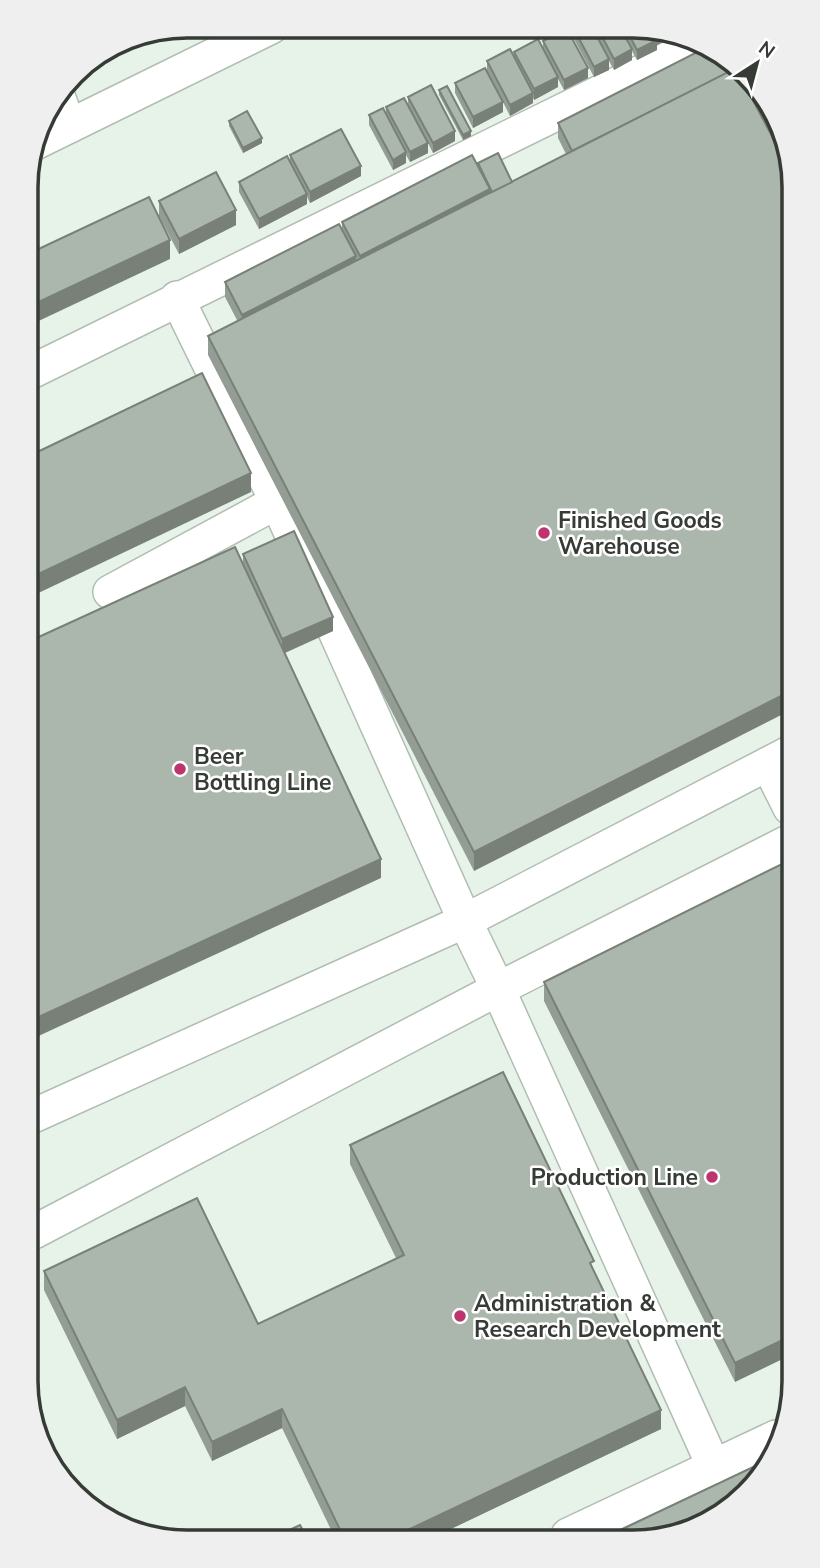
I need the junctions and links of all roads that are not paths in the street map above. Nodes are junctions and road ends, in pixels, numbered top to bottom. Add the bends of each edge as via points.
1 (242, 39) edge
2 (688, 49) edge
3 (63, 111) edge
4 (177, 298) junction
5 (38, 368) edge
6 (277, 502) junction
7 (110, 592) dead end
8 (779, 759) edge
9 (781, 845) edge
10 (465, 921) junction
11 (498, 989) junction
12 (38, 1114) edge
13 (38, 1230) edge
14 (769, 1440) edge
15 (714, 1467) junction
16 (579, 1530) edge

1 - 3 lane
2 - 4 lane
4 - 5 lane
4 - 6 lane
6 - 7 lane
6 - 10 lane
8 - 10 lane
9 - 11 lane
10 - 11 lane
10 - 12 lane
11 - 13 lane
11 - 15 lane
14 - 15 lane
15 - 16 lane

